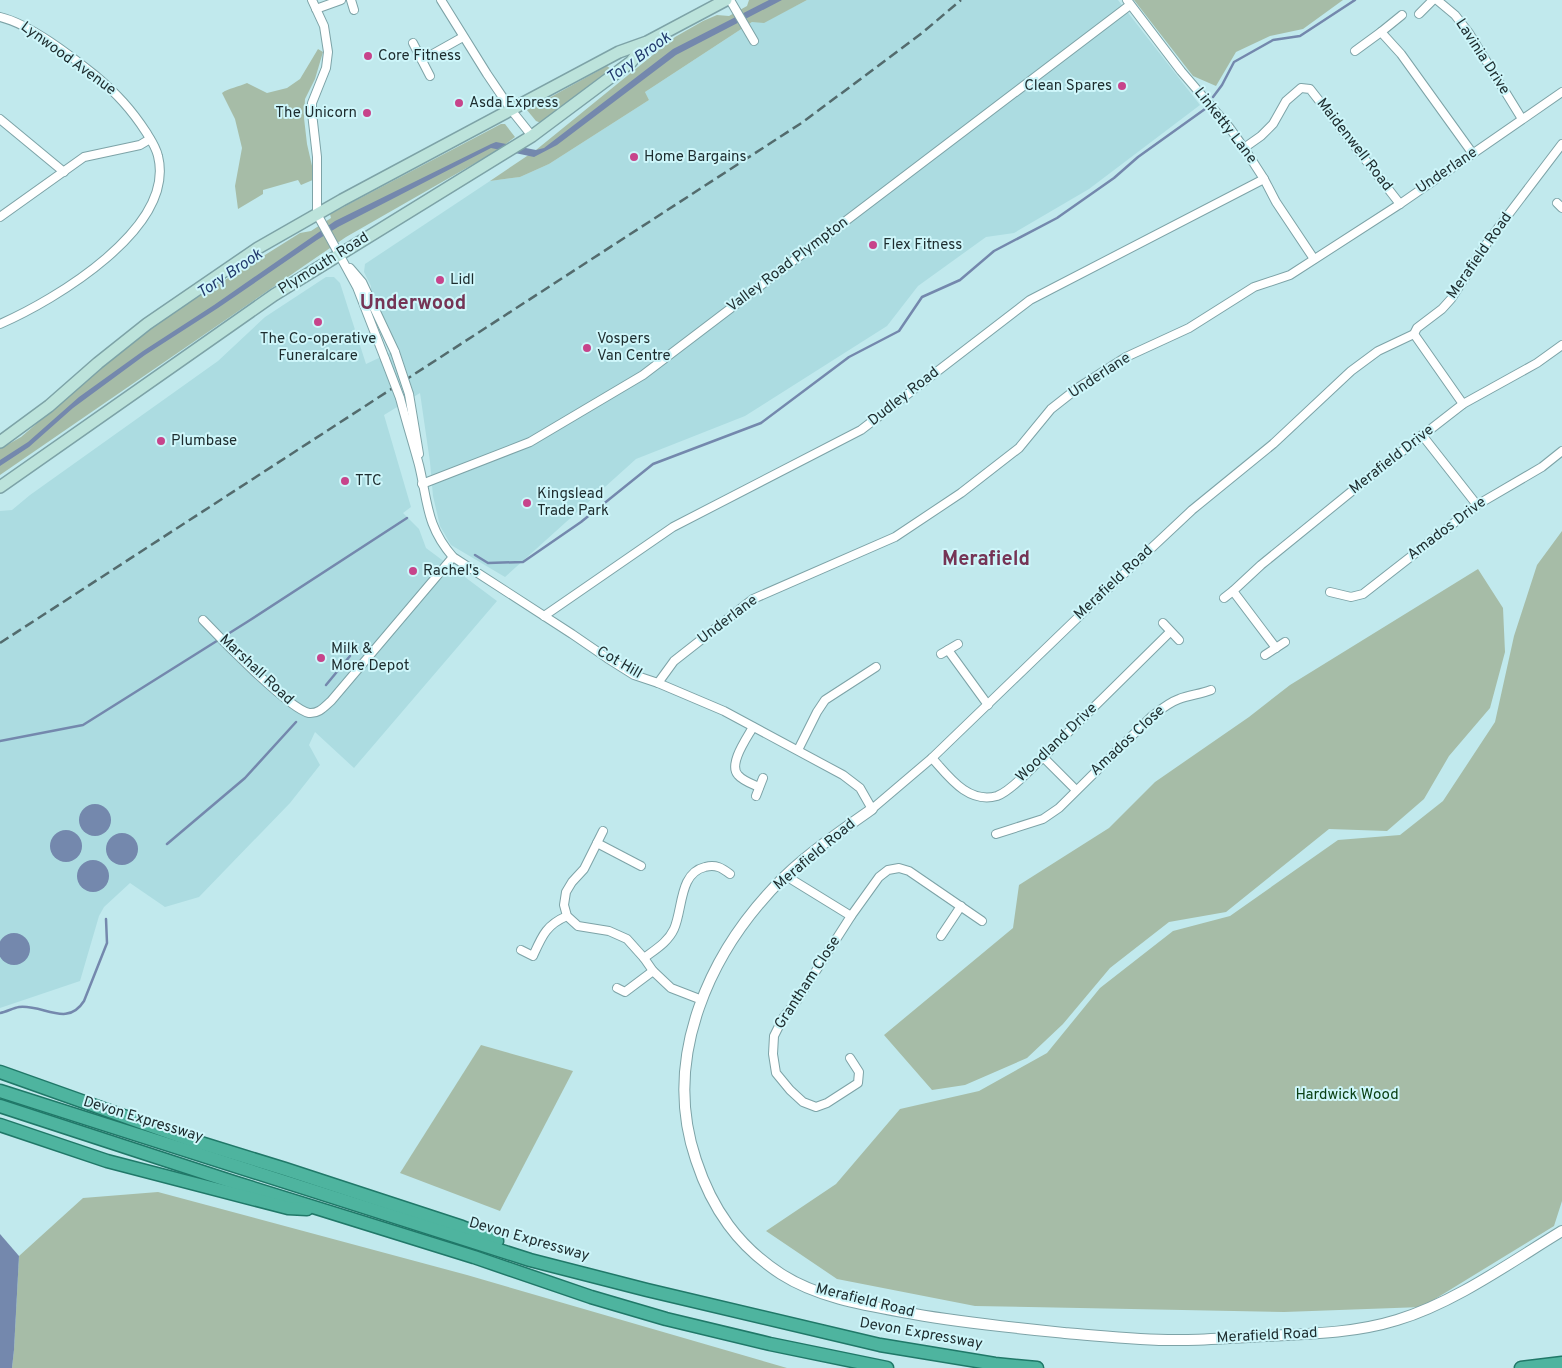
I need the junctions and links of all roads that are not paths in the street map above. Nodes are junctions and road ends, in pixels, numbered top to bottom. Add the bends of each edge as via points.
1 (312, 0) edge
2 (341, 0) edge
3 (351, 0) edge
4 (452, 0) edge
5 (726, 0) edge
6 (730, 0) edge
7 (1433, 0) edge
8 (1437, 0) edge
9 (442, 2) edge
10 (1129, 2) edge
11 (316, 9) junction
12 (354, 10) dead end
13 (1419, 14) dead end
14 (1402, 15) dead end
15 (0, 17) edge
16 (1381, 32) junction
17 (463, 37) junction
18 (754, 41) dead end
19 (647, 42) junction
20 (413, 43) dead end
21 (1356, 51) dead end
22 (422, 60) junction
23 (430, 76) dead end
24 (1562, 92) edge
25 (512, 111) junction
26 (0, 119) edge
27 (1522, 119) junction
28 (532, 136) junction
29 (150, 139) junction
30 (1562, 144) edge
31 (1244, 148) junction
32 (1473, 154) junction
33 (64, 172) junction
34 (1264, 179) junction
35 (1400, 204) junction
36 (317, 214) junction
37 (0, 217) edge
38 (340, 254) junction
39 (1314, 259) junction
40 (0, 324) edge
41 (1414, 334) junction
42 (1562, 345) edge
43 (1463, 404) junction
44 (1422, 435) junction
45 (0, 442) edge
46 (1562, 452) edge
47 (419, 467) junction
48 (422, 484) junction
49 (0, 487) edge
50 (1477, 505) junction
51 (453, 557) junction
52 (1233, 590) junction
53 (1330, 592) dead end
54 (1224, 598) dead end
55 (544, 616) junction
56 (203, 620) dead end
57 (1163, 623) dead end
58 (1170, 632) junction
59 (1180, 640) dead end
60 (1285, 642) dead end
61 (958, 644) dead end
62 (1276, 648) junction
63 (1265, 655) dead end
64 (876, 667) dead end
65 (658, 683) junction
66 (1211, 690) dead end
67 (988, 705) junction
68 (753, 727) junction
69 (798, 750) junction
70 (1043, 757) junction
71 (932, 758) junction
72 (764, 778) dead end
73 (759, 787) junction
74 (1076, 790) junction
75 (756, 796) dead end
76 (872, 809) junction
77 (603, 831) dead end
78 (996, 834) dead end
79 (597, 843) junction
80 (641, 866) dead end
81 (730, 874) dead end
82 (786, 876) junction
83 (961, 906) junction
84 (567, 916) junction
85 (851, 916) junction
86 (982, 921) dead end
87 (941, 936) dead end
88 (521, 950) dead end
89 (644, 958) junction
90 (653, 971) junction
91 (617, 988) dead end
92 (702, 1000) junction
93 (850, 1058) dead end
94 (0, 1072) edge
95 (0, 1091) edge
96 (0, 1106) edge
97 (0, 1126) edge
98 (191, 1140) junction
99 (271, 1177) junction
100 (325, 1210) junction
101 (1562, 1231) edge
102 (580, 1272) junction
103 (1562, 1363) edge
104 (886, 1368) edge
105 (1037, 1368) edge
106 (1521, 1368) edge

1 - 11 street
2 - 11 street
3 - 12 street
4 - 9 street
5 - 19 main road, Plymouth Road
6 - 18 street
7 - 13 street
8 - 27 street, Lavinia Drive via 1469,33
9 - 17 street
10 - 31 street, Linketty Lane
10 - 48 street, Valley Road Plympton via 643,375 530,442
11 - 36 street via 324,26 328,52 312,108 317,157
14 - 16 street
15 - 29 street, Lynwood Avenue via 26,26 117,94
16 - 21 street
16 - 32 street via 1401,54
17 - 22 street
17 - 25 street
19 - 25 main road, Plymouth Road via 619,52
19 - 28 main road, Plymouth Road via 630,62
20 - 22 street
22 - 23 street
24 - 27 street, Underlane
25 - 28 street
25 - 36 main road, Plymouth Road
26 - 33 street
27 - 32 street, Underlane
28 - 38 main road, Plymouth Road
29 - 33 street via 140,145 84,157
29 - 40 street, Lynwood Avenue via 160,168 158,185 152,204 136,228 119,248 93,269 46,300
30 - 41 street, Merafield Road via 1489,240 1451,299
31 - 34 street, Linketty Lane
31 - 35 street, Maidenwell Road via 1274,124 1292,94 1301,88 1310,90
32 - 35 street, Underlane
33 - 37 street
34 - 39 street, Linketty Lane
34 - 55 street, Dudley Road via 1030,300 862,430 673,527
35 - 39 street, Underlane
36 - 38 street, Cot Hill
36 - 45 main road, Plymouth Road via 258,248 147,324 49,406
38 - 47 street, Cot Hill, bridge via 357,287 400,398
38 - 47 street, Cot Hill, bridge via 362,282 395,352 409,394
38 - 49 main road, Plymouth Road via 274,295
39 - 65 street, Underlane via 1290,275 1254,287 1188,328 1126,357 1079,386 1051,409 1019,448 961,493 895,537 753,599 674,661
41 - 43 street
41 - 67 street, Merafield Road via 1378,352 1351,371 1273,444 1192,510
42 - 43 street, Merafield Drive via 1537,363
43 - 44 street, Merafield Drive
44 - 50 street
44 - 52 street, Merafield Drive
46 - 50 street, Amados Drive
47 - 48 street, Cot Hill
48 - 51 street, Cot Hill via 433,528
50 - 53 street, Amados Drive via 1363,594 1351,597
51 - 55 street, Cot Hill
51 - 56 street, Marshall Road via 319,712 309,713 293,706
52 - 54 street, Merafield Drive
52 - 62 street
55 - 65 street, Cot Hill via 634,675
57 - 58 street
58 - 59 street
58 - 70 street, Woodland Drive
60 - 62 street
61 - 67 street via 945,652
62 - 63 street
64 - 69 street via 825,700
65 - 68 street, Cot Hill
66 - 74 street, Amados Close via 1167,705
67 - 71 street, Merafield Road
68 - 69 street, Cot Hill
68 - 73 street via 734,765 736,774
69 - 76 street, Cot Hill via 855,784
70 - 71 street, Woodland Drive via 1012,787 998,796 984,797 970,794 955,784
70 - 74 street
71 - 76 street, Merafield Road
72 - 73 street
73 - 75 street
74 - 78 street, Amados Close via 1043,819
76 - 82 street, Merafield Road via 829,839
77 - 79 street
79 - 80 street
79 - 84 street via 584,869 566,892
81 - 89 street via 712,865 699,868 689,877 674,928 666,942
82 - 85 street
82 - 92 street, Merafield Road via 753,911 723,956
83 - 85 street, Grantham Close via 909,871 899,868 888,870 879,877
83 - 86 street, Grantham Close
83 - 87 street
84 - 88 street via 548,927 533,956
84 - 89 street via 578,926 609,931 627,939
85 - 93 street, Grantham Close via 783,1018 774,1036 772,1054 776,1073 790,1090 803,1102 816,1107 858,1083 859,1072
89 - 90 street
90 - 91 street via 625,992
90 - 92 street via 671,988
92 - 101 street, Merafield Road via 686,1055 684,1093 691,1147 702,1180 719,1213 745,1246 782,1275 817,1291 873,1306 948,1320 1108,1337 1182,1340 1314,1334 1366,1328 1399,1320 1459,1293
94 - 98 highway
95 - 99 highway, Devon Expressway
96 - 100 highway, Devon Expressway
97 - 100 highway via 176,1180 288,1208
98 - 99 highway
98 - 102 highway via 462,1227
99 - 102 highway, Devon Expressway via 520,1257
100 - 104 highway, Devon Expressway via 666,1319
102 - 105 highway, Devon Expressway via 880,1345
103 - 106 highway

